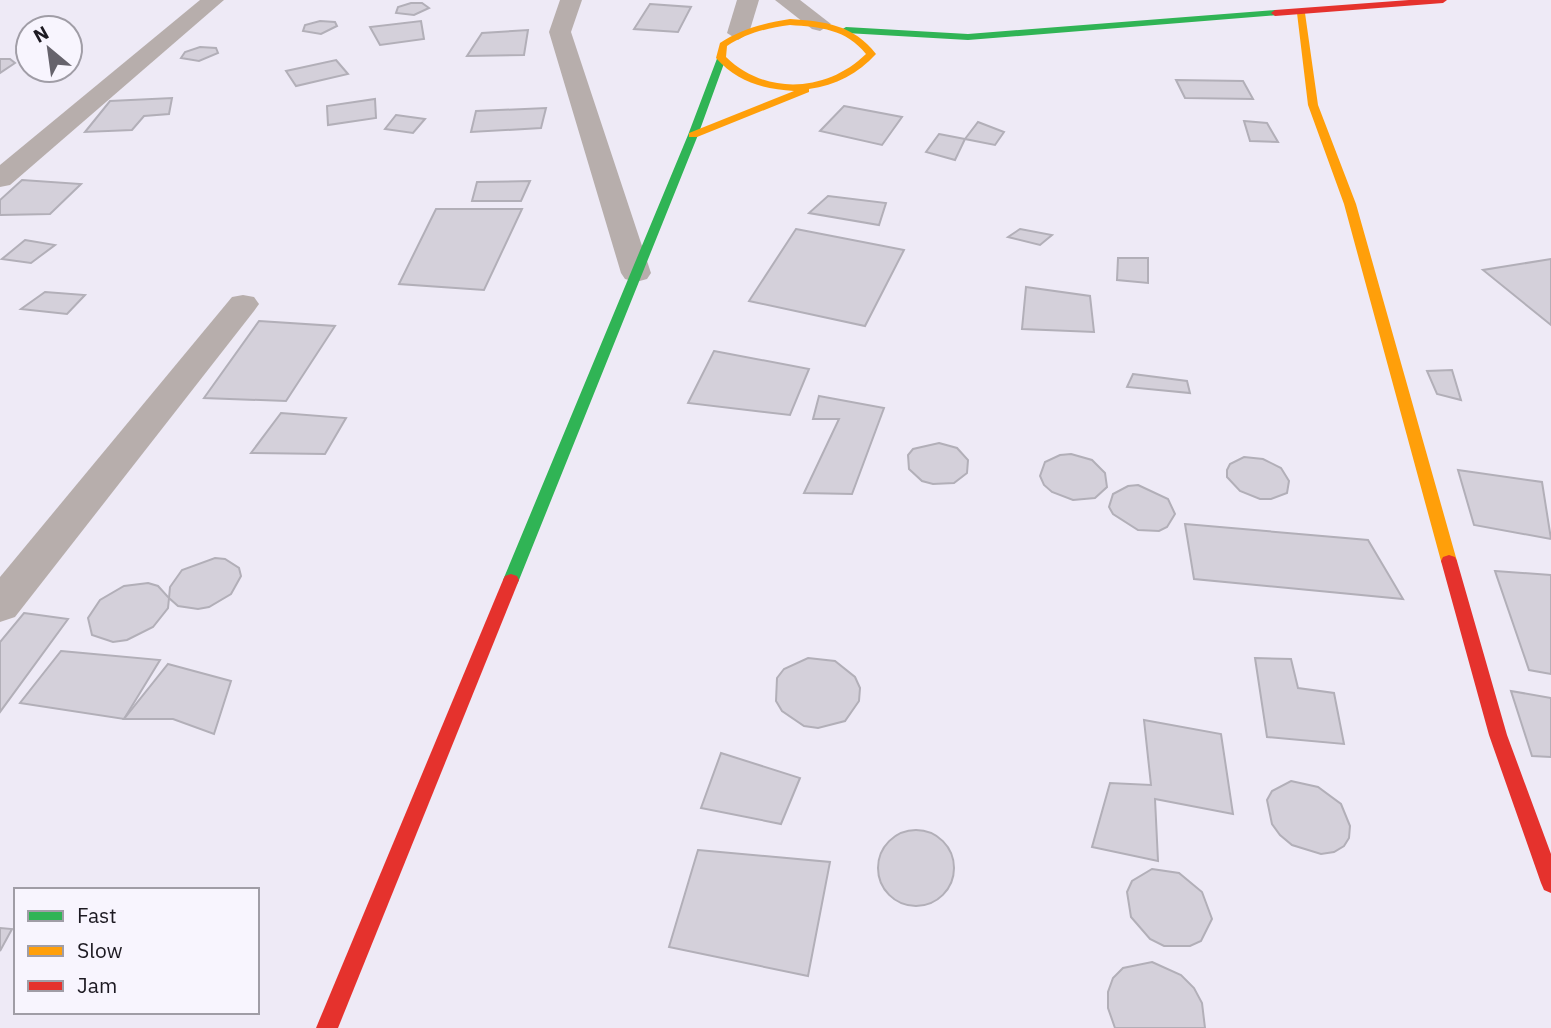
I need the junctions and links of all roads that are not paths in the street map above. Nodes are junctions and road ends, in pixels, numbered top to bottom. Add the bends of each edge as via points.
1 (213, 0) edge
2 (571, 0) edge
3 (748, 0) edge
4 (786, 0) edge
5 (1443, 0) edge
6 (1301, 13) junction
7 (820, 24) junction
8 (846, 30) junction
9 (737, 33) junction
10 (968, 37) junction
11 (916, 52) dead end
12 (721, 58) junction
13 (891, 60) dead end
14 (865, 67) junction
15 (818, 85) junction
16 (693, 135) junction
17 (0, 179) edge
18 (636, 273) junction
19 (243, 304) dead end
20 (0, 606) edge
21 (1551, 883) edge
22 (327, 1028) edge

1 - 17 street
2 - 18 street via 560,32
3 - 9 street
4 - 7 street
5 - 6 street
6 - 10 street
6 - 21 street via 1313,105 1350,204 1498,735
7 - 8 street
7 - 9 street via 761,25
8 - 10 street
8 - 14 street via 864,41 871,54
9 - 12 street via 723,45
10 - 11 street
12 - 15 street via 732,71 755,81
12 - 16 street
13 - 14 street
14 - 15 street via 847,78
15 - 16 street
16 - 18 street
18 - 22 street
19 - 20 street

